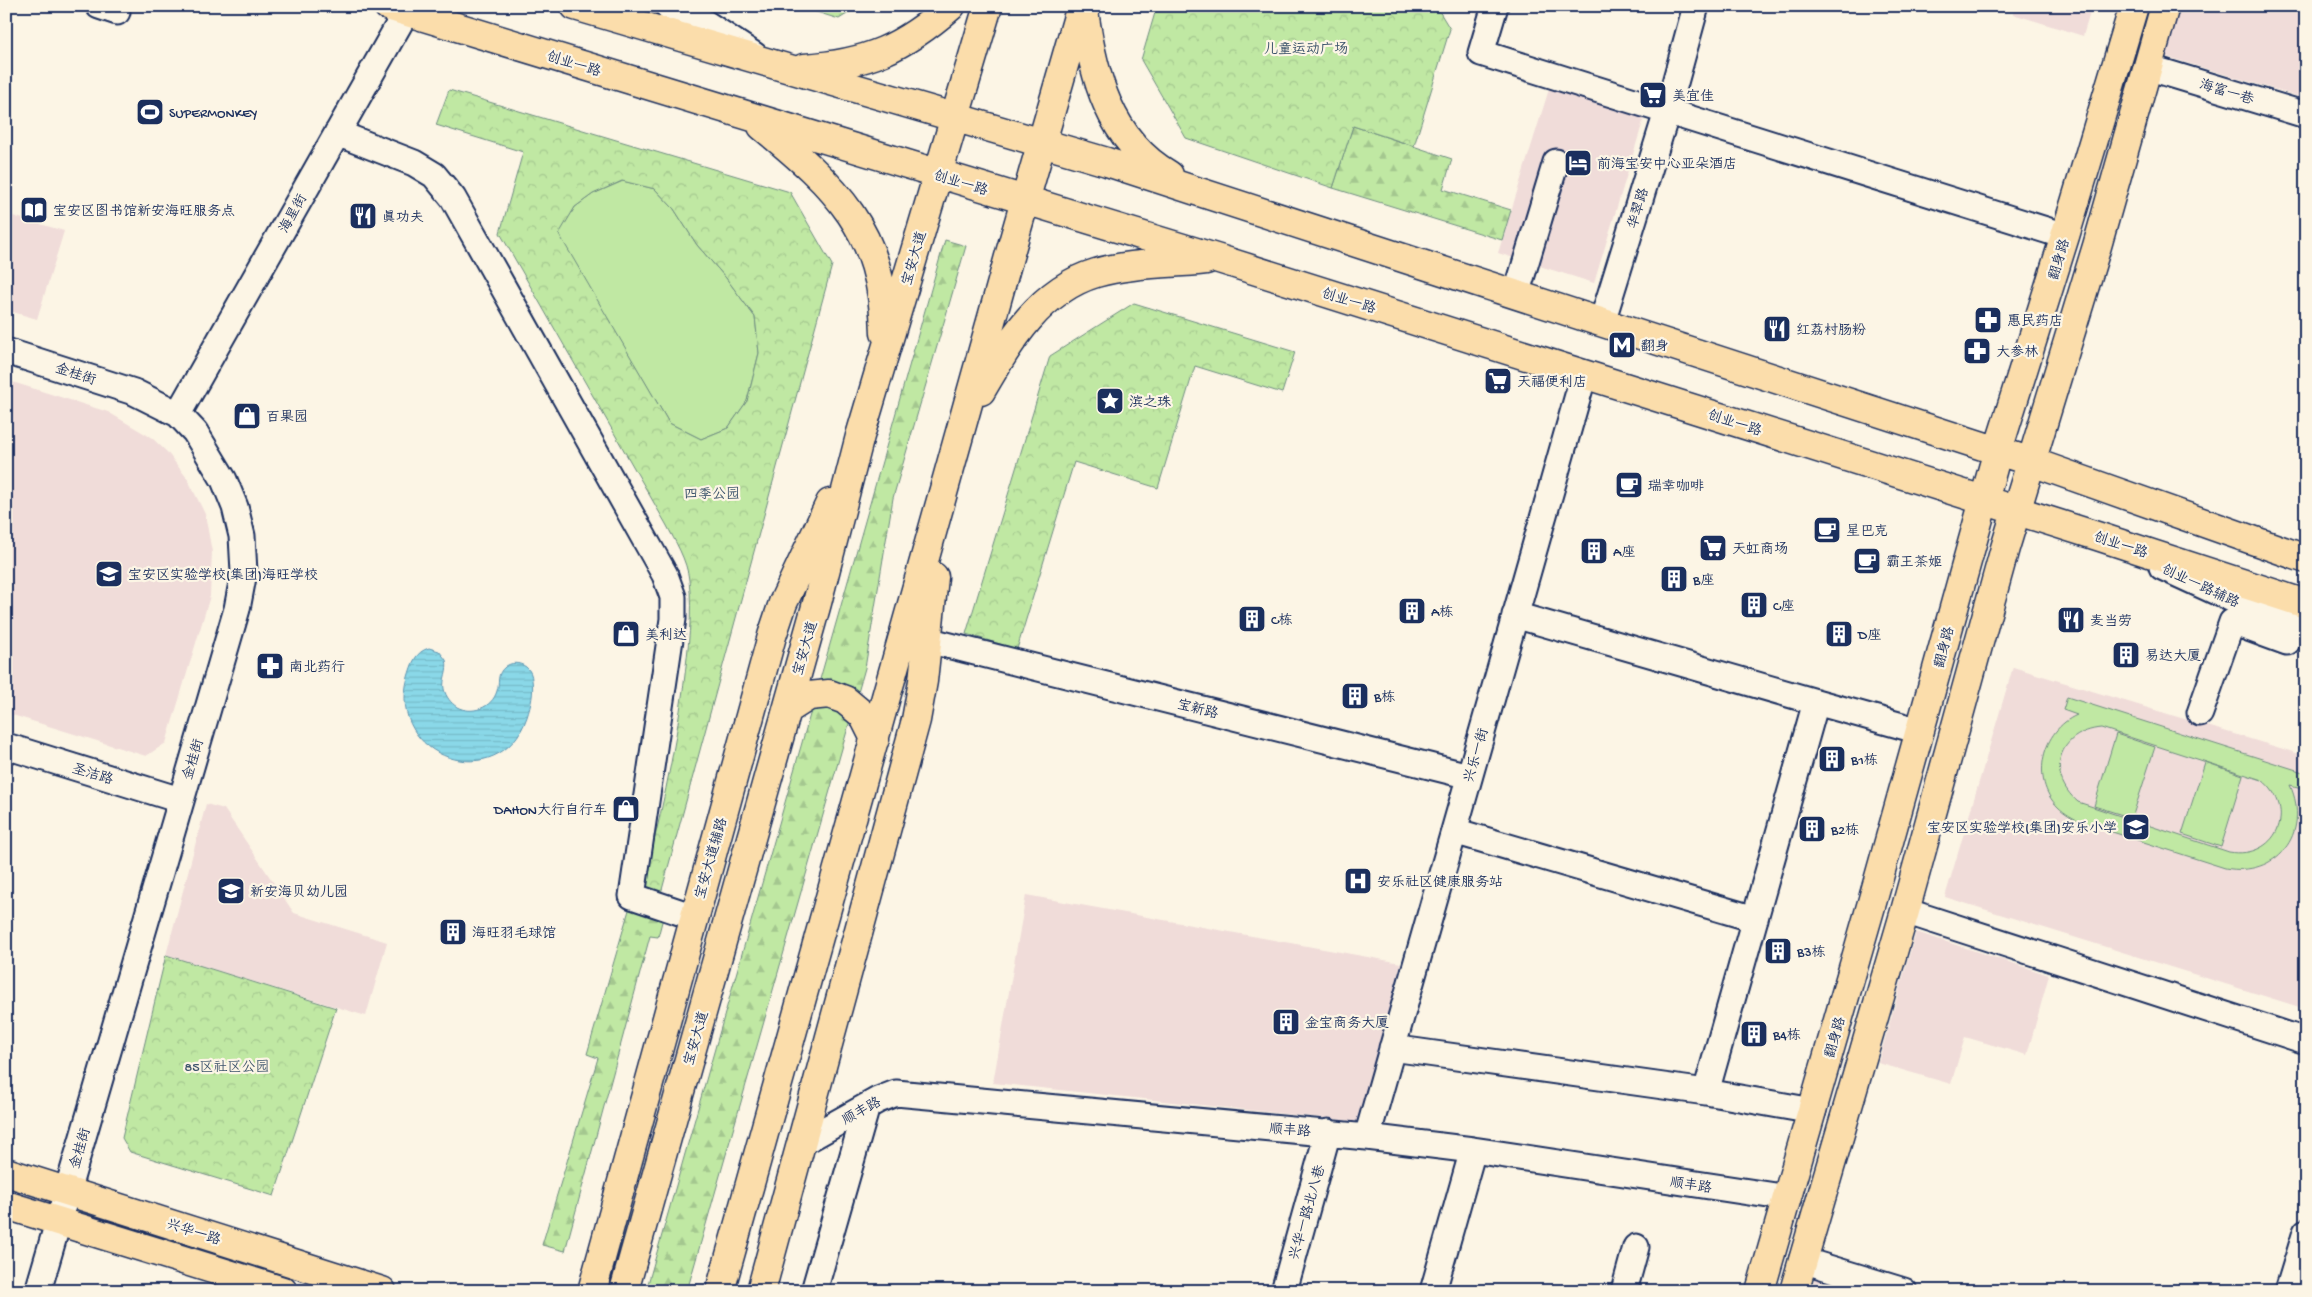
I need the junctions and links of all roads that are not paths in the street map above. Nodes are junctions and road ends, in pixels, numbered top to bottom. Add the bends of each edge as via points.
1 (574, 6) edge
2 (668, 6) edge
3 (951, 6) edge
4 (988, 6) edge
5 (1082, 6) edge
6 (1495, 6) edge
7 (1696, 6) edge
8 (2134, 6) edge
9 (2165, 6) edge
10 (397, 9) edge
11 (762, 61) junction
12 (2147, 67) junction
13 (790, 69) junction
14 (1667, 112) junction
15 (2306, 115) edge
16 (752, 116) junction
17 (955, 116) junction
18 (337, 133) junction
19 (1043, 143) junction
20 (1556, 162) dead end
21 (938, 175) junction
22 (1198, 192) junction
23 (1025, 201) junction
24 (2066, 236) junction
25 (1219, 259) junction
26 (1516, 294) junction
27 (1602, 322) junction
28 (6, 350) edge
29 (886, 351) junction
30 (1584, 374) junction
31 (178, 414) junction
32 (962, 422) junction
33 (860, 436) junction
34 (1998, 450) junction
35 (2032, 462) junction
36 (944, 493) junction
37 (1984, 500) junction
38 (2016, 511) junction
39 (2097, 536) junction
40 (2306, 559) edge
41 (2298, 602) edge
42 (1515, 615) junction
43 (2306, 634) edge
44 (927, 640) junction
45 (2306, 649) edge
46 (1816, 702) junction
47 (787, 710) junction
48 (2200, 713) dead end
49 (1920, 731) junction
50 (875, 739) junction
51 (6, 746) edge
52 (1469, 776) junction
53 (180, 800) junction
54 (1454, 831) junction
55 (1905, 911) junction
56 (694, 917) junction
57 (1755, 918) junction
58 (2306, 1041) edge
59 (1392, 1048) junction
60 (1706, 1092) junction
61 (867, 1106) junction
62 (1813, 1111) junction
63 (1328, 1132) junction
64 (1367, 1137) junction
65 (801, 1143) junction
66 (1473, 1150) junction
67 (6, 1172) edge
68 (66, 1191) junction
69 (1788, 1198) junction
70 (6, 1205) edge
71 (58, 1221) junction
72 (2306, 1232) edge
73 (1636, 1247) dead end
74 (1802, 1260) junction
75 (590, 1287) edge
76 (38, 1291) edge
77 (283, 1291) edge
78 (382, 1291) edge
79 (624, 1291) edge
80 (720, 1291) edge
81 (761, 1291) edge
82 (814, 1291) edge
83 (1284, 1291) edge
84 (1433, 1291) edge
85 (1624, 1291) edge
86 (1760, 1291) edge
87 (1794, 1291) edge
88 (1904, 1291) edge
89 (2288, 1291) edge

1 - 11 main road
2 - 11 street via 696,17
3 - 13 main road via 910,38 883,53 846,63
4 - 17 main road, 宝安大道
5 - 19 main road
5 - 22 main road via 1091,58 1102,93 1120,129 1143,156
6 - 14 street via 1480,53
7 - 14 street, 华翠路
8 - 24 main road, 翻身路
9 - 12 main road
10 - 16 main road, 创业一路
10 - 18 street, 海星街
11 - 13 main road
12 - 15 street, 海富一巷
12 - 35 main road
13 - 17 main road
14 - 24 street
14 - 27 street, 华翠路
16 - 21 main road, 创业一路
16 - 29 main road via 821,177 856,220 878,273
17 - 19 main road
17 - 21 main road, 宝安大道
18 - 31 street, 海星街
18 - 56 street via 414,163 434,175 453,198 665,575 673,597 673,620 632,896
19 - 22 main road
19 - 23 main road
20 - 26 street
21 - 23 main road, 创业一路
21 - 29 main road, 宝安大道
22 - 26 main road
23 - 25 main road, 创业一路
23 - 32 main road
24 - 34 main road, 翻身路
25 - 30 main road, 创业一路
25 - 32 main road via 1096,273 1066,286 1043,303 1019,331
26 - 27 main road
27 - 34 main road
28 - 31 street, 金桂街 via 134,392
29 - 33 main road, 宝安大道
30 - 37 main road, 创业一路
30 - 42 street, 兴乐一街
31 - 53 street, 金桂街 via 194,432 224,480 242,536 244,572 237,609
32 - 36 main road
33 - 47 main road, 宝安大道
33 - 56 main road, 宝安大道辅路 via 783,603
34 - 35 main road
34 - 37 main road, 翻身路
35 - 38 main road
35 - 40 main road
36 - 44 main road
36 - 50 main road
37 - 38 main road, 创业一路
37 - 49 main road, 翻身路
38 - 39 main road, 创业一路
38 - 55 main road
39 - 41 main road, 创业一路
39 - 43 street, 创业一路辅路
42 - 46 street
42 - 52 street, 兴乐一街
44 - 52 street, 宝新路
44 - 65 main road via 916,720
45 - 48 street via 2232,622
46 - 49 street
46 - 57 street
47 - 50 main road via 809,696 829,694 845,700 862,715
47 - 79 main road, 宝安大道
49 - 62 main road, 翻身路
50 - 80 main road
51 - 53 street, 圣洁路
52 - 54 street, 兴乐一街
53 - 68 street, 金桂街
54 - 57 street
54 - 59 street, 兴乐一街
55 - 58 street
55 - 74 main road
56 - 75 main road, 宝安大道辅路
57 - 60 street
59 - 60 street
59 - 64 street, 兴乐一街
60 - 62 street
61 - 63 street, 顺丰路 via 896,1093
61 - 65 street, 顺丰路
61 - 82 street
62 - 69 main road, 翻身路
63 - 64 street, 顺丰路
63 - 83 street, 兴华一路北八巷
64 - 66 street, 顺丰路
65 - 81 main road
66 - 69 street, 顺丰路
66 - 84 street
67 - 68 main road, 兴华一路
68 - 71 street, 金桂街
68 - 78 main road, 兴华一路
69 - 86 main road, 翻身路
70 - 71 main road
71 - 76 street, 金桂街
71 - 77 main road
72 - 89 street
73 - 85 street
74 - 87 main road
74 - 88 street

